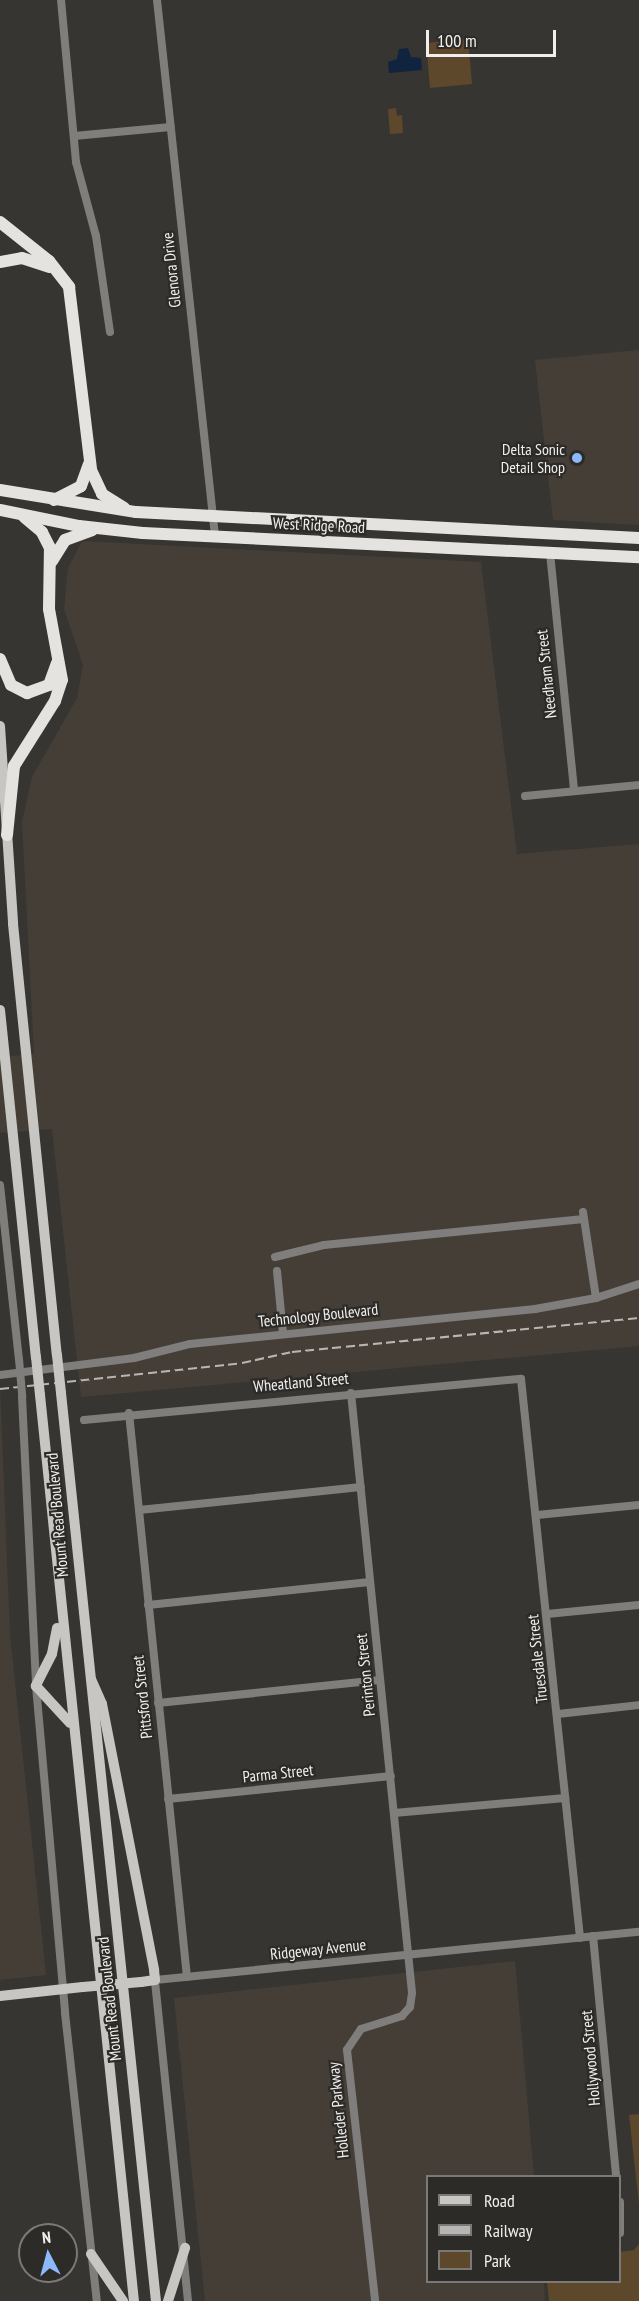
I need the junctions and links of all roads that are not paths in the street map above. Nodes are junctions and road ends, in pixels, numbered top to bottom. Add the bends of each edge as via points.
1 (61, 0) edge
2 (157, 0) edge
3 (171, 127) junction
4 (74, 136) junction
5 (0, 222) edge
6 (0, 262) edge
7 (62, 276) junction
8 (110, 332) dead end
9 (89, 460) junction
10 (0, 490) edge
11 (48, 501) junction
12 (0, 510) edge
13 (136, 512) junction
14 (18, 514) junction
15 (213, 517) junction
16 (102, 529) junction
17 (215, 536) junction
18 (639, 538) edge
19 (550, 553) junction
20 (639, 557) edge
21 (51, 562) junction
22 (57, 656) junction
23 (0, 660) edge
24 (0, 726) edge
25 (639, 785) edge
26 (574, 791) junction
27 (525, 796) dead end
28 (6, 835) junction
29 (0, 1010) edge
30 (0, 1185) edge
31 (275, 1257) dead end
32 (277, 1271) dead end
33 (639, 1284) edge
34 (596, 1298) junction
35 (283, 1333) junction
36 (0, 1375) edge
37 (521, 1379) joint
38 (351, 1393) junction
39 (129, 1413) junction
40 (84, 1420) dead end
41 (361, 1487) junction
42 (639, 1505) edge
43 (139, 1510) junction
44 (537, 1515) junction
45 (370, 1582) junction
46 (59, 1598) junction
47 (148, 1605) junction
48 (639, 1605) edge
49 (547, 1614) junction
50 (87, 1671) junction
51 (380, 1680) junction
52 (36, 1686) junction
53 (158, 1703) junction
54 (639, 1705) edge
55 (558, 1714) junction
56 (72, 1726) junction
57 (391, 1776) junction
58 (566, 1797) junction
59 (168, 1799) junction
60 (394, 1813) junction
61 (639, 1932) edge
62 (594, 1936) junction
63 (580, 1938) junction
64 (409, 1955) junction
65 (187, 1977) junction
66 (155, 1980) junction
67 (64, 1990) junction
68 (0, 1996) edge
69 (616, 2175) edge
70 (185, 2248) junction
71 (91, 2254) junction
72 (97, 2301) edge
73 (123, 2301) edge
74 (134, 2301) edge
75 (156, 2301) edge
76 (168, 2301) edge
77 (188, 2301) edge
78 (375, 2301) edge

1 - 4 street
2 - 3 street, Glenora Drive
3 - 4 street
3 - 15 street, Glenora Drive
4 - 8 street via 77,167 96,236
5 - 7 highway
6 - 7 highway via 32,260
7 - 9 highway via 73,305
9 - 11 highway via 81,486 67,496
9 - 13 highway via 102,494
10 - 11 highway, West Ridge Road
11 - 13 highway, West Ridge Road
12 - 14 highway, West Ridge Road
13 - 15 highway, West Ridge Road
14 - 16 highway, West Ridge Road
14 - 21 highway via 42,532
15 - 17 street, Glenora Drive
15 - 18 highway, West Ridge Road
16 - 17 highway, West Ridge Road
16 - 21 highway via 68,538
17 - 19 highway, West Ridge Road
19 - 20 highway, West Ridge Road
19 - 26 street, Needham Street
21 - 22 highway via 49,609
22 - 23 highway via 50,685 31,693 11,685
22 - 28 highway via 60,687 14,766
24 - 28 main road, Mount Read Boulevard
25 - 26 street
26 - 27 street
28 - 50 main road, Mount Read Boulevard, bridge
29 - 46 main road, Mount Read Boulevard, bridge
30 - 52 street, Mount Read Boulevard, bridge via 22,1397
31 - 34 street via 324,1245 583,1216
32 - 35 street
33 - 34 street, Technology Boulevard
34 - 35 street, Technology Boulevard via 535,1310
35 - 36 street, Technology Boulevard via 190,1344 76,1367
37 - 38 street, Wheatland Street
37 - 44 street, Truesdale Street
38 - 39 street, Wheatland Street
38 - 41 street, Perinton Street
39 - 40 street, Wheatland Street
39 - 43 street, Pittsford Street
41 - 43 street
41 - 45 street, Perinton Street
42 - 44 street
43 - 47 street, Pittsford Street
44 - 49 street, Truesdale Street
45 - 47 street
45 - 51 street, Perinton Street
46 - 52 main road via 57,1636
46 - 56 main road, Mount Read Boulevard
47 - 53 street, Pittsford Street
48 - 49 street
49 - 55 street, Truesdale Street
50 - 66 main road via 102,1704
50 - 75 main road, Mount Read Boulevard
51 - 53 street
51 - 57 street, Perinton Street
52 - 56 main road
52 - 67 street, Mount Read Boulevard
53 - 59 street, Pittsford Street
54 - 55 street
55 - 58 street, Truesdale Street
56 - 74 main road, Mount Read Boulevard
57 - 59 street, Parma Street
57 - 60 street, Perinton Street
58 - 60 street
58 - 63 street, Truesdale Street
59 - 65 street, Pittsford Street
60 - 64 street, Perinton Street
61 - 62 street, Ridgeway Avenue
62 - 63 street, Ridgeway Avenue
62 - 69 street, Hollywood Street
63 - 64 street, Ridgeway Avenue
64 - 65 street, Ridgeway Avenue
64 - 78 street, Holleder Parkway via 412,2000 407,2012 393,2021 361,2029 347,2049
65 - 66 street, Ridgeway Avenue
66 - 67 main road, Ridgeway Avenue, bridge
66 - 70 street
67 - 68 main road, Ridgeway Avenue
67 - 71 street, Mount Read Boulevard
70 - 76 main road
70 - 77 street
71 - 72 street, Mount Read Boulevard
71 - 73 main road

